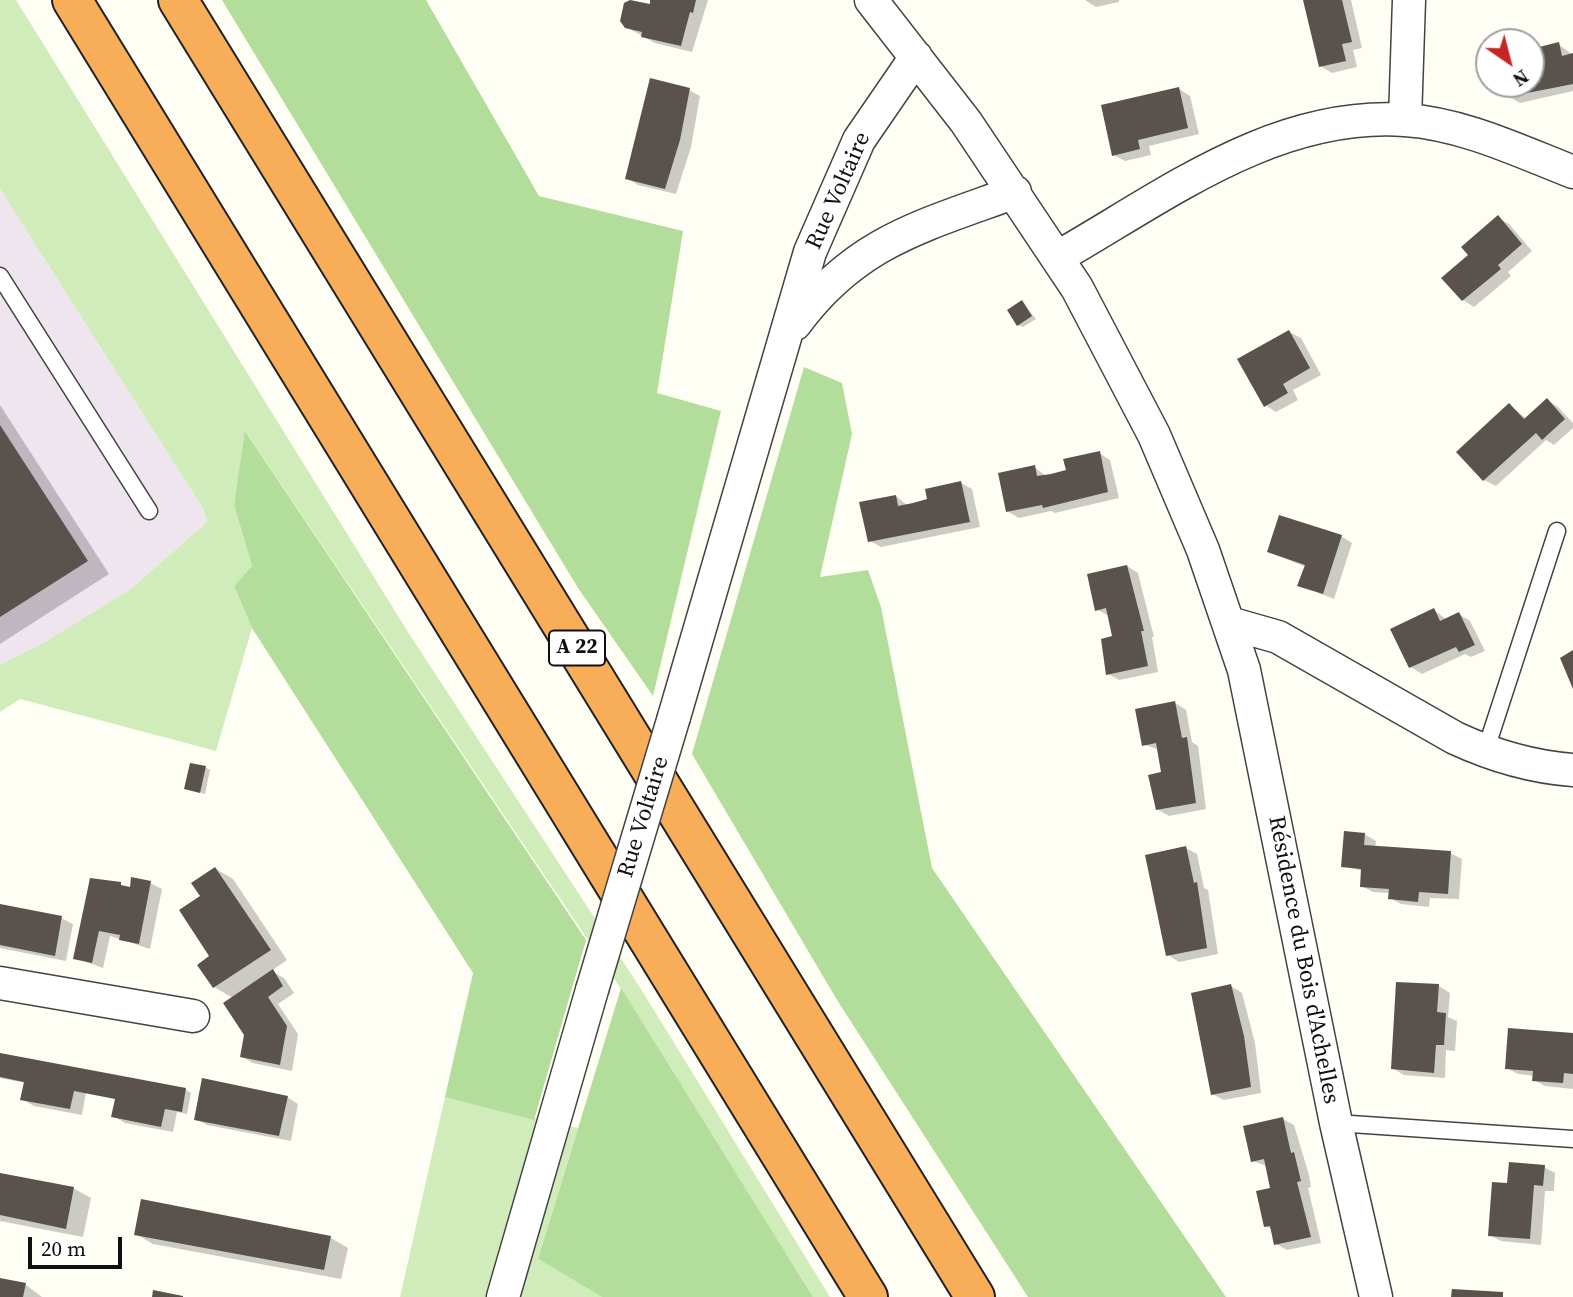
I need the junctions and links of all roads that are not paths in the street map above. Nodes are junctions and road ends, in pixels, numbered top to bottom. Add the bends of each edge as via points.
1 (72, 0) edge
2 (178, 0) edge
3 (871, 0) edge
4 (1409, 0) edge
5 (916, 57) junction
6 (1405, 120) junction
7 (1573, 172) edge
8 (1015, 192) junction
9 (1058, 257) junction
10 (0, 276) edge
11 (785, 337) junction
12 (149, 511) dead end
13 (1557, 531) dead end
14 (1229, 624) junction
15 (1485, 752) junction
16 (1573, 770) edge
17 (0, 983) edge
18 (193, 1016) dead end
19 (1336, 1123) junction
20 (1573, 1139) edge
21 (502, 1297) edge
22 (868, 1297) edge
23 (975, 1297) edge
24 (1376, 1297) edge

1 - 22 highway
2 - 23 highway, A 22
3 - 5 street, Résidence du Bois d'Achelles
4 - 6 street
5 - 8 street, Résidence du Bois d'Achelles
5 - 11 street, Rue Voltaire via 859,140 810,252
6 - 7 street via 1472,134
6 - 9 street via 1319,127 1270,141
8 - 9 street, Résidence du Bois d'Achelles
8 - 11 street, Rue Voltaire via 876,247 820,292
9 - 14 street, Résidence du Bois d'Achelles via 1158,444
10 - 12 lane
11 - 21 street, Rue Voltaire, bridge
13 - 15 lane
14 - 15 street via 1278,637
14 - 19 street, Résidence du Bois d'Achelles via 1244,670
15 - 16 street via 1522,764
17 - 18 street
19 - 20 lane
19 - 24 street, Résidence du Bois d'Achelles

